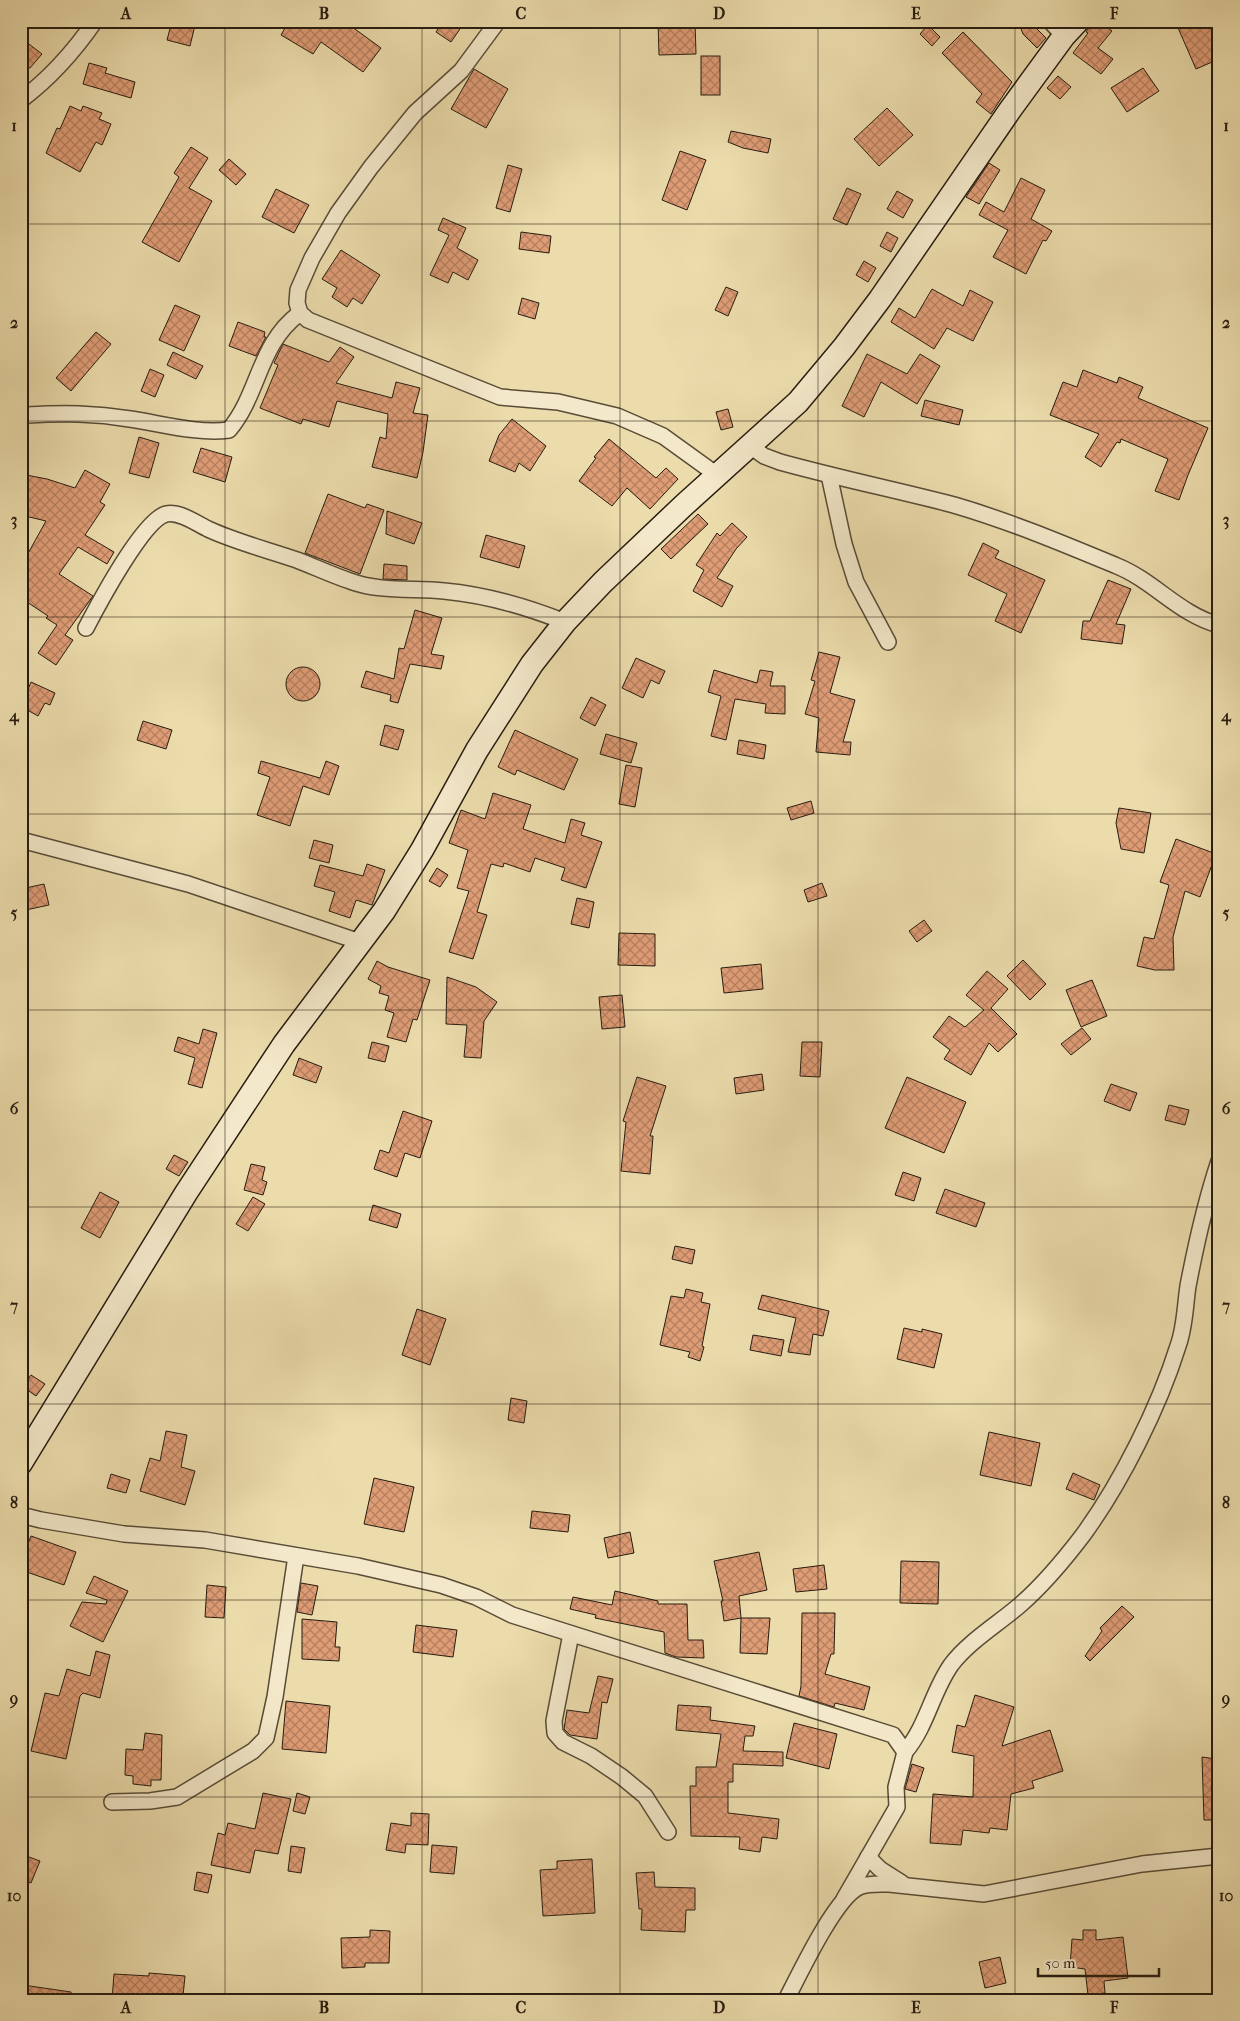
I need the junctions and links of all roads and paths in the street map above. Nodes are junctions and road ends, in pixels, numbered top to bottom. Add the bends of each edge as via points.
1 (95, 21) edge
2 (498, 21) edge
3 (1064, 26) edge
4 (21, 100) edge
5 (300, 313) junction
6 (21, 418) edge
7 (750, 446) junction
8 (830, 475) junction
9 (717, 476) junction
10 (565, 622) junction
11 (1219, 625) edge
12 (86, 628) dead end
13 (888, 642) dead end
14 (21, 840) edge
15 (360, 942) junction
16 (1219, 1161) edge
17 (21, 1463) edge
18 (21, 1515) edge
19 (296, 1556) junction
20 (572, 1634) junction
21 (905, 1752) junction
22 (112, 1802) dead end
23 (668, 1832) dead end
24 (1219, 1856) edge
25 (868, 1857) junction
26 (911, 1886) junction
27 (844, 1899) junction
28 (786, 2000) edge

1 - 4 street via 81,42
2 - 5 street via 461,71 415,114 371,167 338,214 312,258 298,290
3 - 7 main road via 886,291 798,402
5 - 6 street via 278,333 229,430 182,428 75,412
5 - 9 street via 308,320 500,397 558,402 617,416 663,436
7 - 8 street via 780,462
7 - 9 main road
8 - 11 street via 996,519 1120,567 1199,618
8 - 13 street via 844,544 856,582
9 - 10 main road via 603,582
10 - 12 street via 527,607 491,598 351,582 210,530 179,515 167,514 159,517 143,534
10 - 15 main road via 532,664 477,750 422,850 384,911
14 - 15 street via 188,884
15 - 17 main road via 284,1044 191,1185
16 - 21 street via 1204,1209 1178,1346 1145,1428 1122,1473 1083,1534 1038,1588 952,1664 920,1730
18 - 19 street via 124,1534 204,1540
19 - 20 street via 441,1585 476,1597 512,1615
19 - 22 street via 266,1738 253,1750 177,1797 150,1802
20 - 21 street via 893,1735
20 - 23 street via 554,1733 563,1742 622,1777 645,1796
21 - 25 street via 896,1787 897,1807
24 - 26 street via 1142,1864 984,1894
25 - 26 street via 895,1880
25 - 27 street
26 - 27 street via 875,1884 858,1887
27 - 28 street

